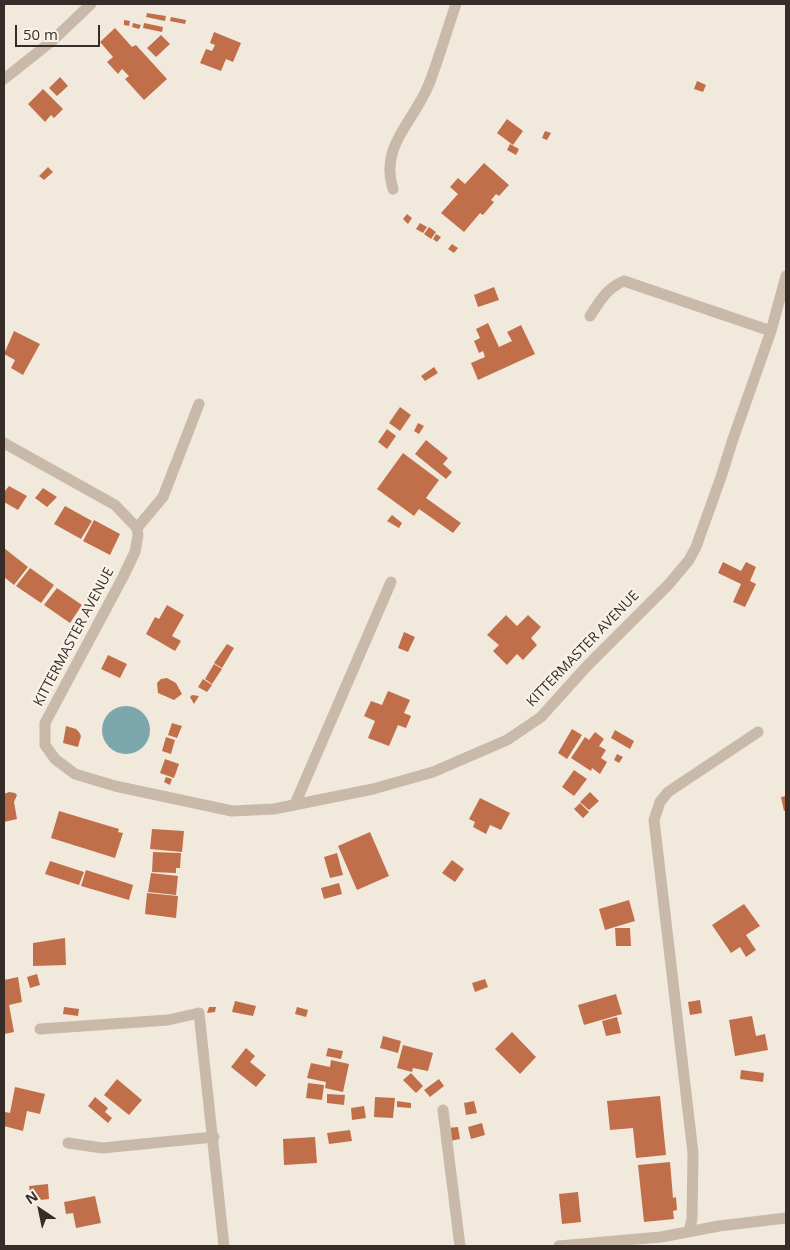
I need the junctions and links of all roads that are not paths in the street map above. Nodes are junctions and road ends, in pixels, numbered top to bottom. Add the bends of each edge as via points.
1 (91, 4) edge
2 (456, 4) edge
3 (4, 79) edge
4 (393, 190) dead end
5 (786, 276) edge
6 (590, 316) dead end
7 (771, 331) junction
8 (199, 404) dead end
9 (4, 443) edge
10 (137, 528) junction
11 (390, 582) dead end
12 (758, 732) dead end
13 (295, 804) junction
14 (40, 1029) dead end
15 (443, 1110) dead end
16 (214, 1137) junction
17 (68, 1143) dead end
18 (786, 1218) edge
19 (689, 1231) junction
20 (224, 1246) edge
21 (460, 1246) edge
22 (559, 1246) edge

1 - 3 street via 52,41
2 - 4 street via 429,84 394,146 388,168
5 - 7 street, KITTERMASTER AVENUE
6 - 7 street via 605,293 624,281
7 - 13 street, KITTERMASTER AVENUE via 709,512 689,560 541,717 507,740 433,772 373,790
8 - 10 street via 163,497
9 - 10 street via 115,505
10 - 13 street, KITTERMASTER AVENUE via 138,541 123,577 45,723 45,744 55,759 69,770 115,786 232,811 274,809
11 - 13 street
12 - 19 street via 668,792 660,802 654,820 693,1153
14 - 16 street via 168,1020 199,1013
15 - 21 street
16 - 17 street via 102,1148
16 - 20 street
18 - 19 street
19 - 22 street via 661,1237

